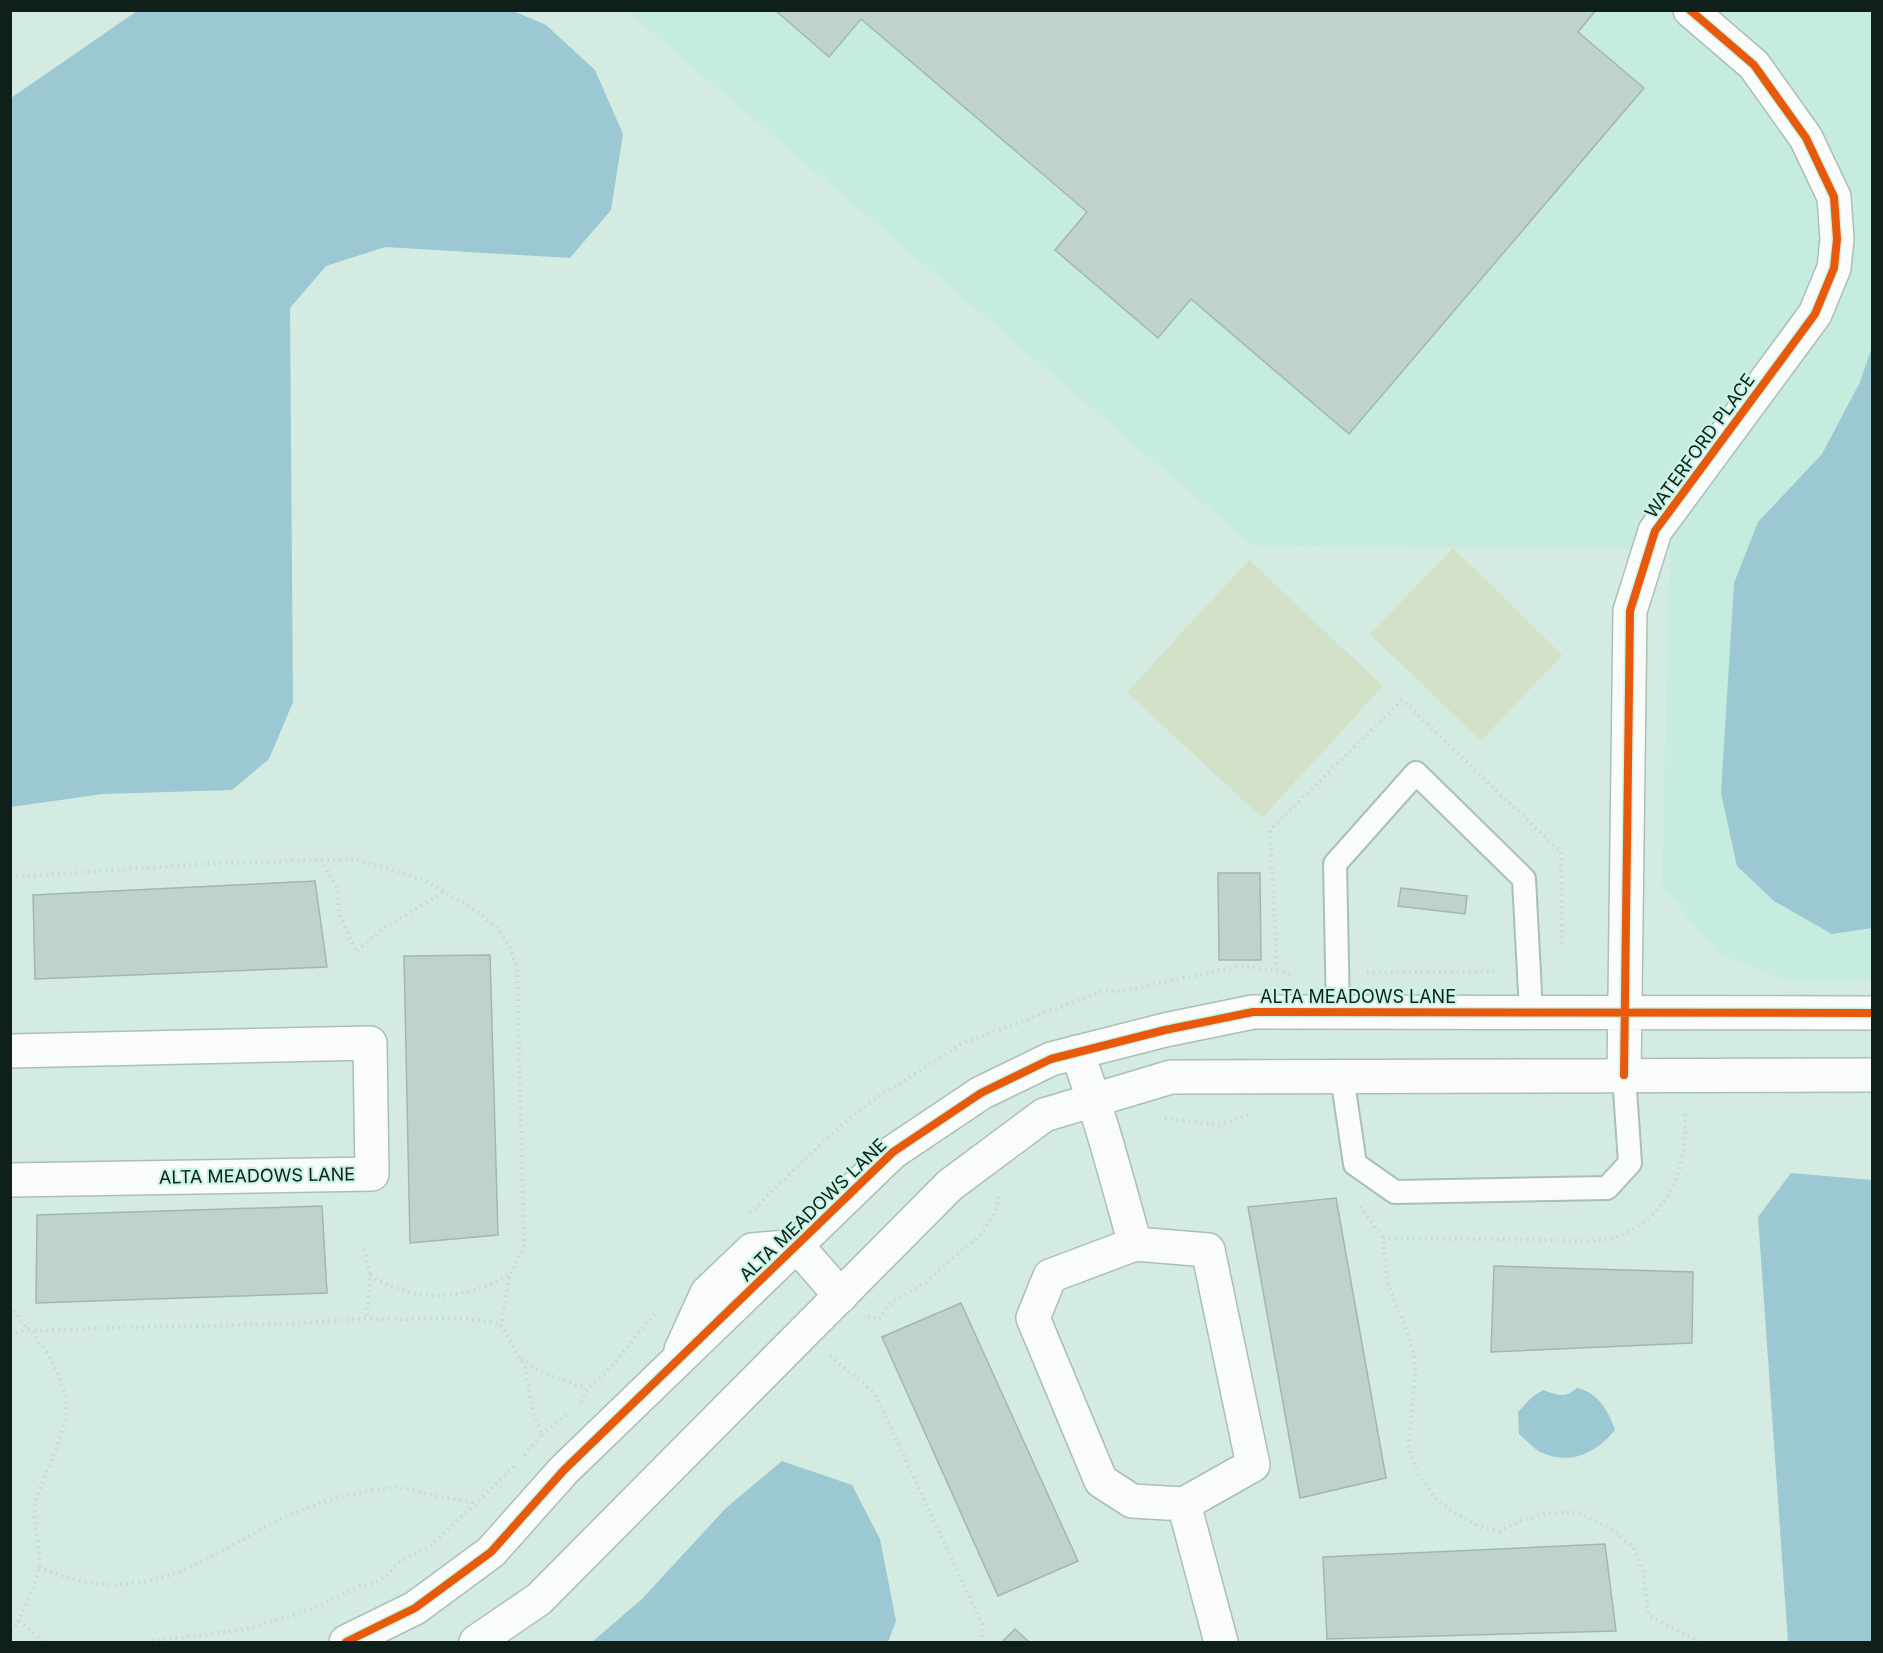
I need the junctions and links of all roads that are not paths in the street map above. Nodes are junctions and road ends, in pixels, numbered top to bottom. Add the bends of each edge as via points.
1 (1690, 10) edge
2 (1338, 1012) junction
3 (1532, 1012) junction
4 (1626, 1012) junction
5 (1872, 1013) edge
6 (10, 1051) edge
7 (1077, 1052) junction
8 (1872, 1075) edge
9 (1342, 1076) junction
10 (1624, 1076) junction
11 (1095, 1100) junction
12 (10, 1180) edge
13 (1135, 1244) junction
14 (797, 1246) junction
15 (841, 1296) junction
16 (1184, 1504) junction
17 (346, 1642) edge
18 (476, 1642) edge
19 (1221, 1642) edge

1 - 4 street, WATERFORD PLACE via 1754,65 1806,138 1833,197 1837,239 1834,268 1815,314 1655,531 1630,611
2 - 3 street, ALTA MEADOWS LANE
2 - 3 lane via 1335,864 1416,773 1524,879
2 - 7 street, ALTA MEADOWS LANE via 1253,1012
3 - 4 street, ALTA MEADOWS LANE
4 - 5 street, ALTA MEADOWS LANE
4 - 10 street, WATERFORD PLACE
6 - 12 street, ALTA MEADOWS LANE via 370,1043 372,1174
7 - 11 street
7 - 14 street, ALTA MEADOWS LANE via 1051,1059 981,1093 893,1152
8 - 10 street
9 - 10 street
9 - 10 lane via 1355,1164 1395,1192 1607,1188 1630,1163
9 - 11 street via 1171,1077
11 - 13 street
11 - 15 street via 1044,1115 950,1185
13 - 16 street via 1208,1250 1252,1465
13 - 16 street via 1050,1276 1033,1318 1101,1481 1132,1501
14 - 15 street
14 - 17 street via 752,1250 725,1275 707,1293 675,1365 564,1470 490,1552 415,1608
15 - 18 street via 539,1599
16 - 19 street

